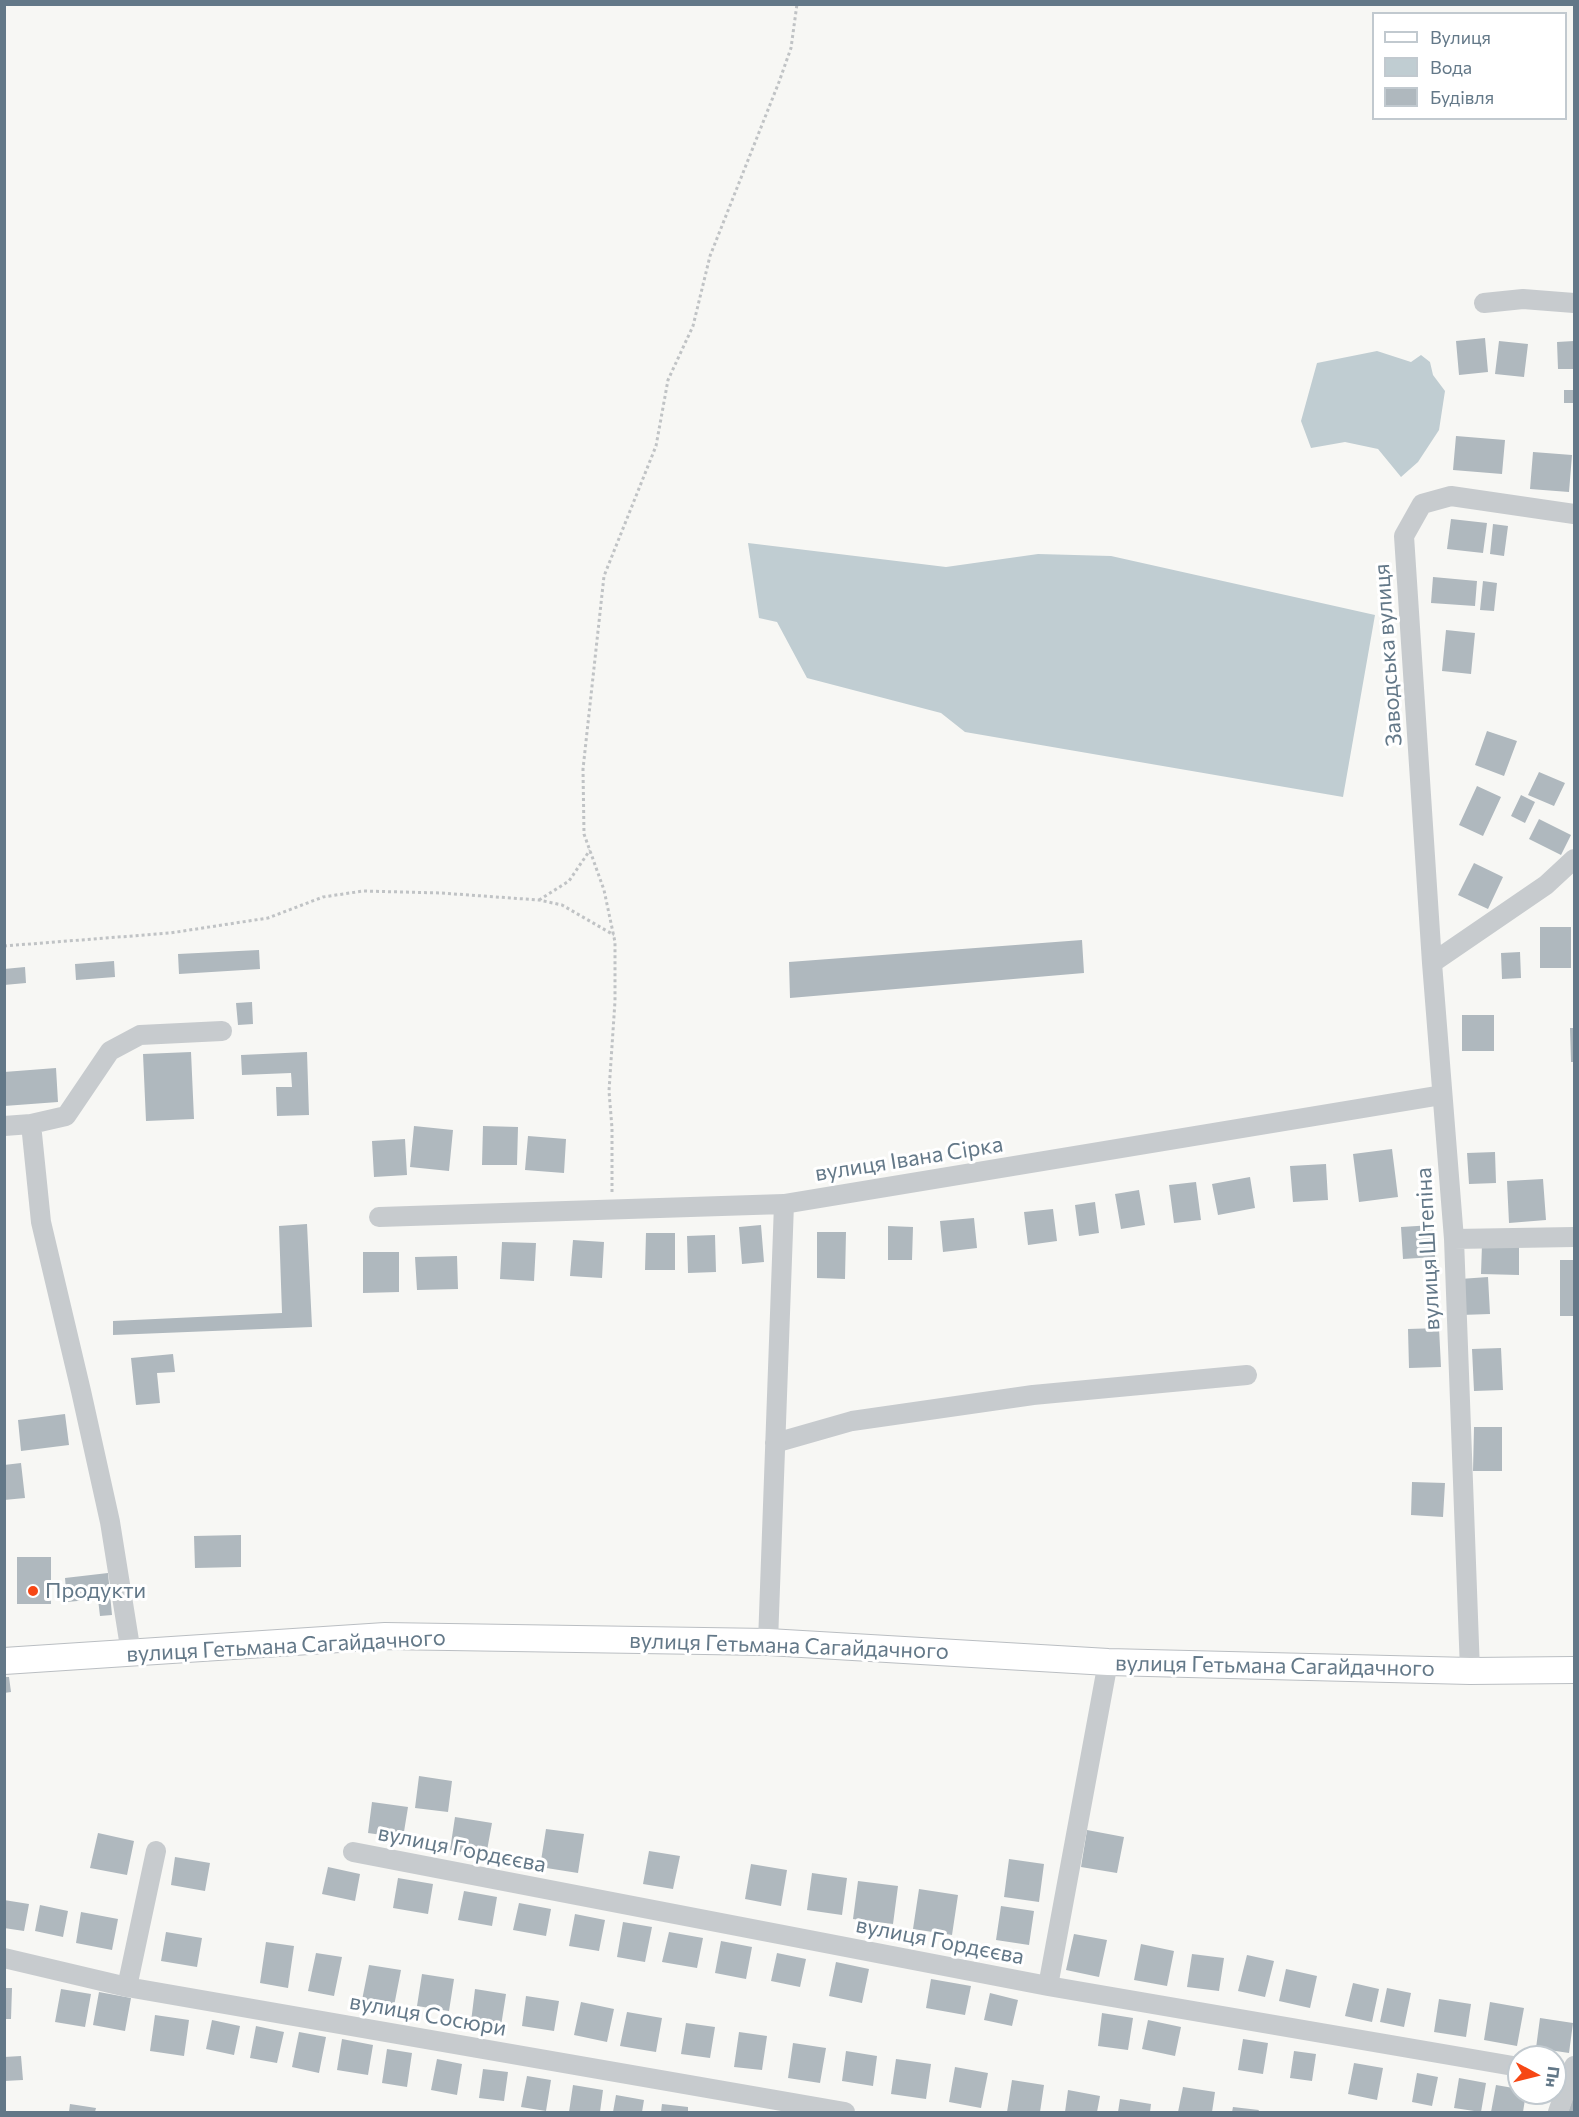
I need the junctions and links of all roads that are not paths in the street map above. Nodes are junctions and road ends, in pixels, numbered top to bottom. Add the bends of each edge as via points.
1 (1484, 303) dead end
2 (1575, 303) edge
3 (1575, 514) edge
4 (1575, 859) edge
5 (1575, 881) edge
6 (1546, 885) junction
7 (1432, 963) junction
8 (222, 1031) dead end
9 (1442, 1095) junction
10 (31, 1124) junction
11 (4, 1126) edge
12 (784, 1204) junction
13 (379, 1217) dead end
14 (1575, 1237) edge
15 (1454, 1239) junction
16 (1247, 1375) dead end
17 (775, 1443) junction
18 (768, 1642) junction
19 (131, 1653) junction
20 (4, 1661) edge
21 (1108, 1662) junction
22 (1575, 1670) edge
23 (1470, 1671) junction
24 (156, 1851) dead end
25 (353, 1852) dead end
26 (4, 1958) edge
27 (1048, 1986) junction
28 (127, 1987) junction
29 (1507, 2065) edge
30 (845, 2112) edge

1 - 2 street via 1523,299
3 - 7 street, Заводська вулиця via 1451,496 1422,504 1404,536
4 - 6 street
5 - 6 street
6 - 7 street
7 - 9 street, вулиця Штепіна
8 - 10 street via 140,1035 110,1051 66,1116
9 - 12 street, вулиця Івана Сірка
9 - 15 street, вулиця Штепіна
10 - 11 street
10 - 19 street via 41,1222 110,1522
12 - 13 street, вулиця Івана Сірка
12 - 17 street
14 - 15 street
15 - 23 street, вулиця Штепіна
16 - 17 street via 1033,1395 852,1421
17 - 18 street
18 - 19 main road, вулиця Гетьмана Сагайдачного via 385,1636
18 - 21 main road, вулиця Гетьмана Сагайдачного
19 - 20 main road, вулиця Гетьмана Сагайдачного
21 - 23 main road, вулиця Гетьмана Сагайдачного
21 - 27 street
22 - 23 main road, вулиця Гетьмана Сагайдачного
24 - 28 street
25 - 27 street, вулиця Гордєєва
26 - 28 street, вулиця Сосюри
27 - 29 street, вулиця Гордєєва
28 - 30 street, вулиця Сосюри

